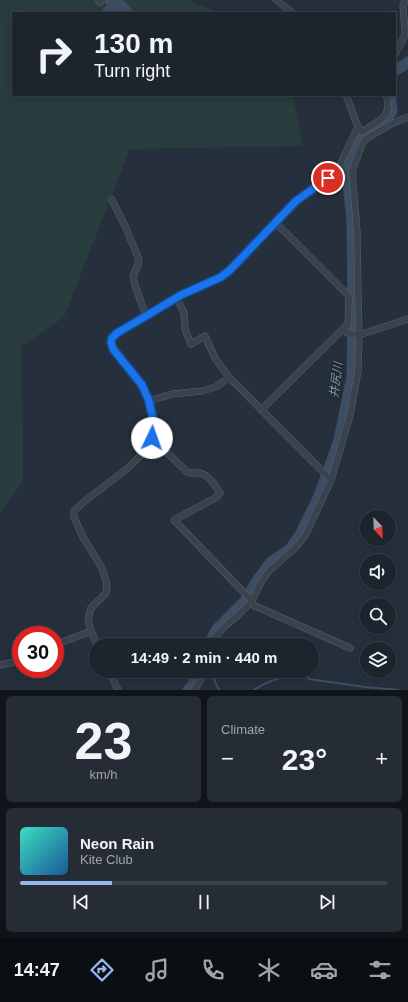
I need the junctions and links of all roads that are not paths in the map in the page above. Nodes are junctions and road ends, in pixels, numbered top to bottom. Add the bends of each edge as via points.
1 (276, 0) edge
2 (405, 0) edge
3 (292, 12) edge
4 (396, 52) edge
5 (346, 96) edge
6 (386, 96) edge
7 (408, 117) edge
8 (363, 133) junction
9 (112, 200) dead end
10 (276, 223) junction
11 (177, 298) junction
12 (146, 316) junction
13 (408, 319) edge
14 (343, 329) junction
15 (360, 334) junction
16 (229, 377) junction
17 (149, 401) junction
18 (261, 410) junction
19 (152, 438) junction
20 (331, 480) junction
21 (252, 600) junction
22 (91, 631) junction
23 (94, 638) edge
24 (216, 638) edge
25 (64, 642) edge
26 (350, 648) dead end
27 (12, 663) edge
28 (1, 667) edge
29 (112, 678) edge
30 (202, 678) edge
31 (118, 690) edge
32 (194, 690) edge

1 - 3 street
2 - 4 street via 404,37
5 - 8 street
6 - 8 street via 389,103 385,116
7 - 8 street
8 - 10 street via 337,171 296,201
8 - 15 street via 362,144 352,171 357,232
9 - 12 street via 138,257 139,262 133,276 134,285
10 - 11 street via 221,277
10 - 14 street via 349,297 348,324
11 - 12 street
11 - 16 street via 184,313 185,329 191,344 205,336
12 - 17 street via 117,333 111,342 113,349 142,385
13 - 15 street
14 - 15 street via 349,334
14 - 18 street
15 - 20 street via 358,371 350,415
16 - 17 street via 209,390 172,394
16 - 18 street
17 - 19 street via 154,423
18 - 20 street
19 - 21 street via 188,472 200,473 209,478 220,493 174,520
19 - 22 street via 141,455 128,468 74,511 74,517 102,568 107,585 106,593 91,608 88,619
20 - 21 street via 305,536 269,571
21 - 24 street
21 - 26 street via 253,605
22 - 23 street
22 - 25 street
27 - 28 street
29 - 31 street
30 - 32 street

